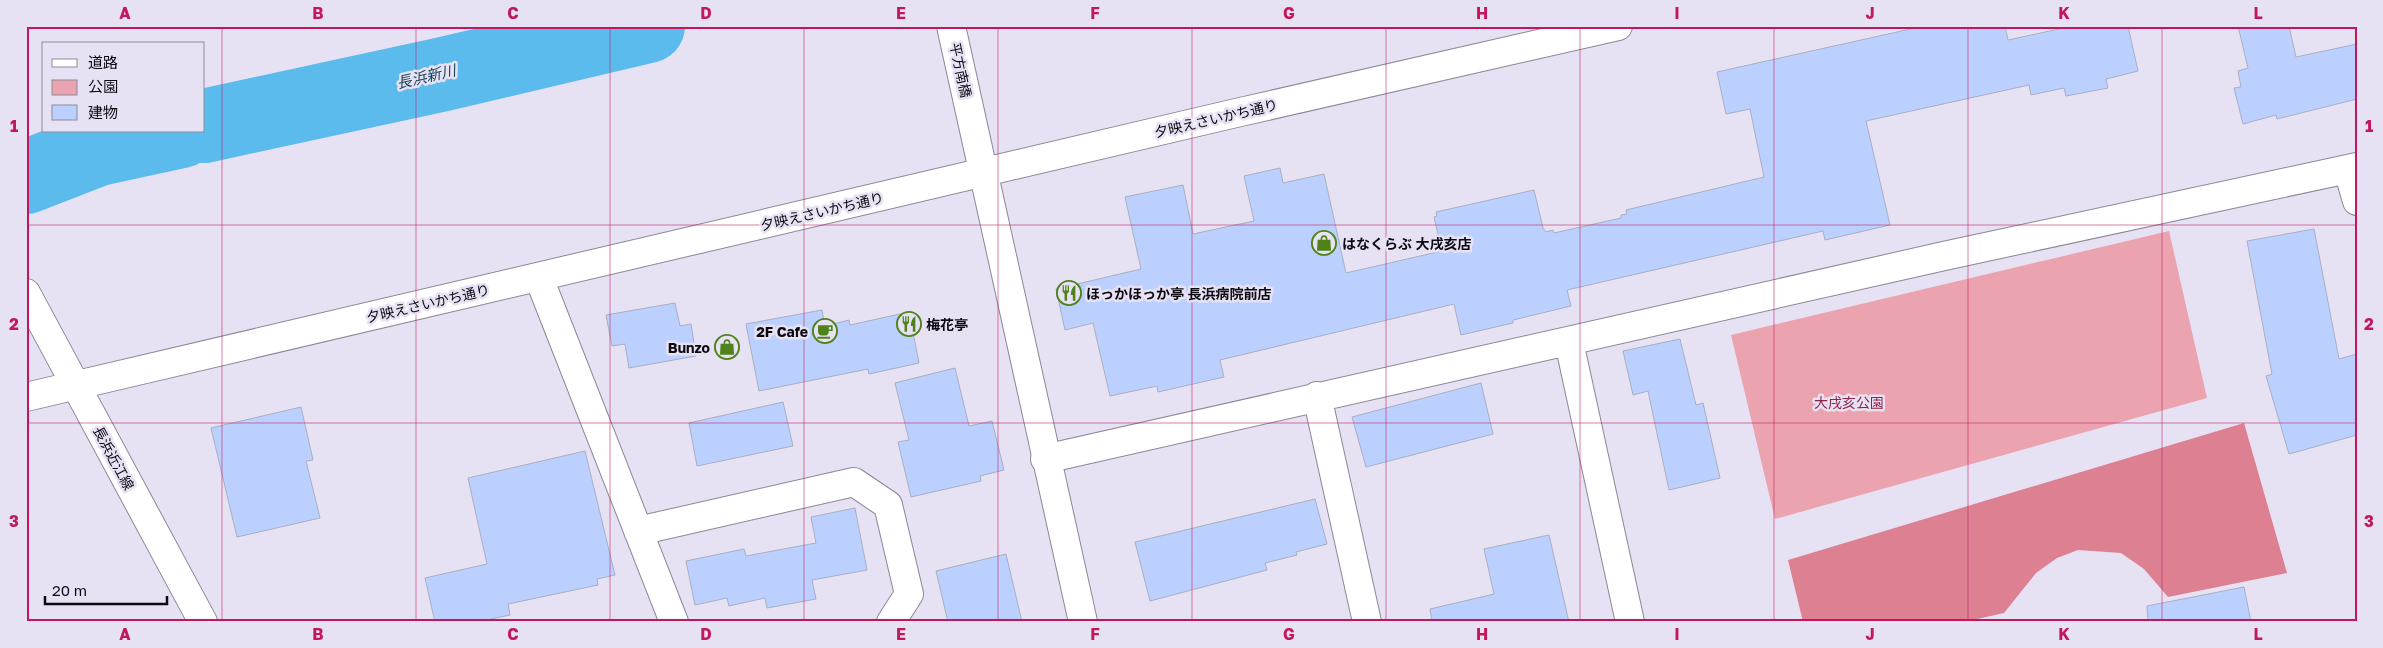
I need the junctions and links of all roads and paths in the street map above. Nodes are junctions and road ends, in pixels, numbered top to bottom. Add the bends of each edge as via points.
1 (952, 26) edge
2 (1618, 26) edge
3 (2352, 168) edge
4 (983, 173) junction
5 (2357, 201) edge
6 (539, 278) junction
7 (26, 293) edge
8 (1569, 342) junction
9 (76, 384) junction
10 (1317, 396) junction
11 (26, 397) edge
12 (1045, 459) junction
13 (638, 531) junction
14 (202, 622) edge
15 (674, 622) edge
16 (892, 622) edge
17 (1083, 622) edge
18 (1367, 622) edge
19 (1630, 622) edge

1 - 4 street, 平方南橋
2 - 4 street, 夕映えさいかち通り
3 - 5 street
3 - 8 street via 1944,256
4 - 6 street, 夕映えさいかち通り
4 - 12 street, 平方南橋
6 - 9 street, 夕映えさいかち通り
6 - 13 street
7 - 9 street, 長浜近江線
8 - 10 street
8 - 19 street
9 - 11 street, 夕映えさいかち通り
9 - 14 street, 長浜近江線
10 - 12 street
10 - 18 street
12 - 17 street, 平方南橋
13 - 15 street
13 - 16 street via 854,482 888,505 909,594

